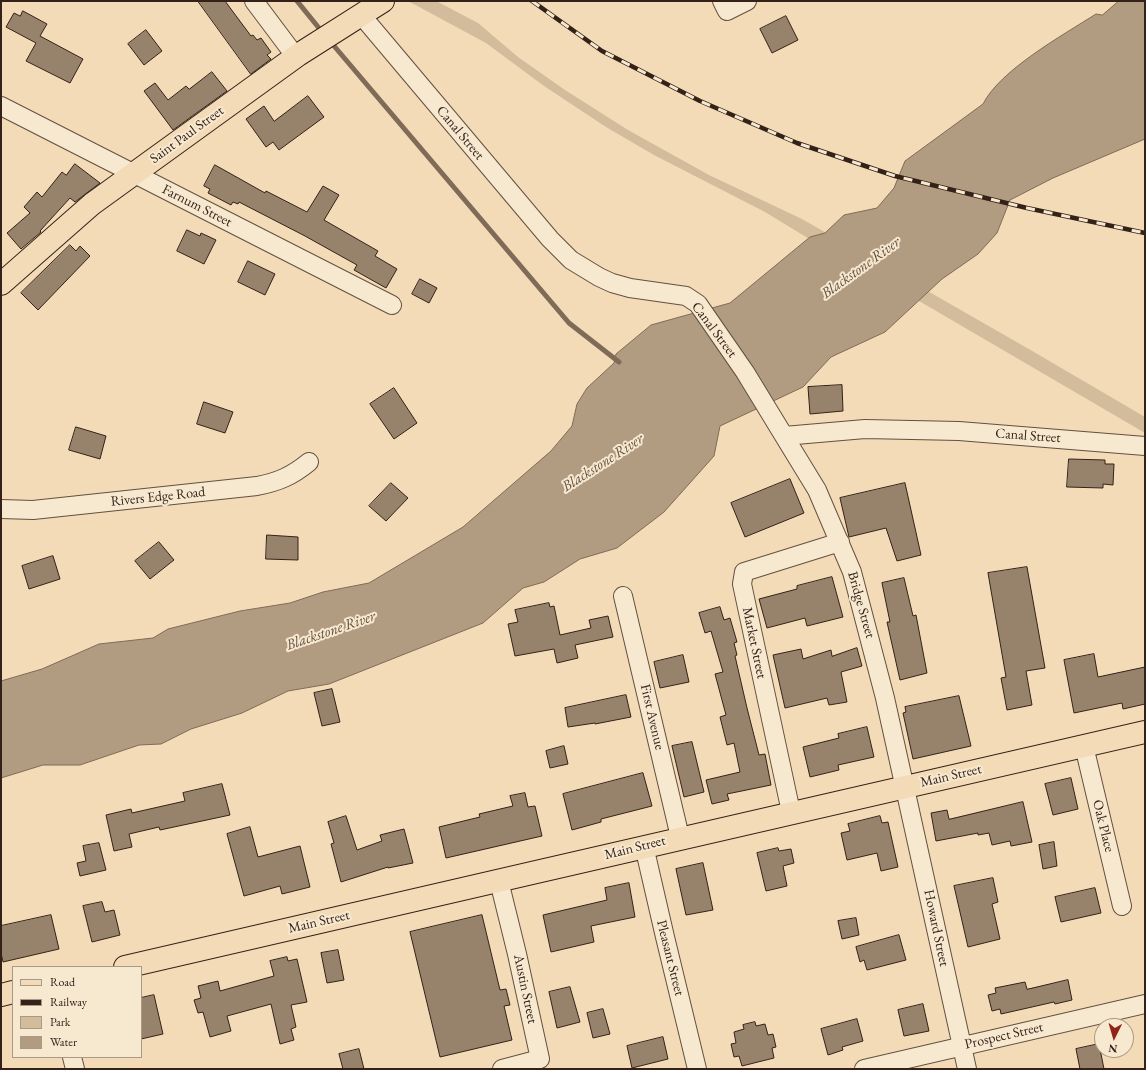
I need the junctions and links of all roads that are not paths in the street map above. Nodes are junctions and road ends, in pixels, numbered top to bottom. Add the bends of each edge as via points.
1 (254, 1) edge
2 (383, 1) edge
3 (722, 1) edge
4 (747, 1) edge
5 (362, 16) junction
6 (296, 57) junction
7 (1, 106) edge
8 (133, 173) junction
9 (1, 284) edge
10 (392, 305) dead end
11 (784, 436) junction
12 (1145, 446) edge
13 (309, 462) dead end
14 (1, 509) edge
15 (840, 542) junction
16 (623, 596) dead end
17 (1145, 732) edge
18 (1084, 746) junction
19 (905, 786) junction
20 (791, 812) junction
21 (680, 837) junction
22 (644, 846) junction
23 (499, 881) junction
24 (1122, 906) dead end
25 (129, 966) edge
26 (12, 992) edge
27 (1, 995) edge
28 (1145, 1004) edge
29 (962, 1046) junction
30 (72, 1058) edge
31 (541, 1064) edge
32 (75, 1069) edge
33 (502, 1069) edge
34 (697, 1069) edge
35 (864, 1069) edge
36 (967, 1069) edge

1 - 6 street
2 - 5 main road, Saint Paul Street
3 - 4 street via 727,11
5 - 6 main road, Saint Paul Street
5 - 11 street, Canal Street via 550,239 571,260 612,283 686,296 698,304
6 - 8 main road, Saint Paul Street
7 - 8 street, Farnum Street
8 - 9 main road, Saint Paul Street via 92,204
8 - 10 street, Farnum Street
11 - 12 street, Canal Street via 865,429 959,431
11 - 15 street, Bridge Street via 817,490
13 - 14 street, Rivers Edge Road via 293,475 277,482 257,486 33,510
15 - 19 street, Bridge Street via 852,572 881,679
15 - 20 street, Market Street via 744,572 742,584
16 - 21 street, First Avenue
17 - 18 main road, Main Street
18 - 19 main road, Main Street
18 - 24 street, Oak Place
19 - 20 main road, Main Street
19 - 29 street, Howard Street
20 - 21 main road, Main Street
21 - 22 main road, Main Street
22 - 23 main road, Main Street
22 - 34 street, Pleasant Street
23 - 25 main road, Main Street
23 - 31 street, Austin Street
26 - 27 main road
28 - 29 street, Prospect Street
29 - 35 street, Prospect Street
29 - 36 street, Howard Street
30 - 32 street
31 - 33 street, Austin Street

